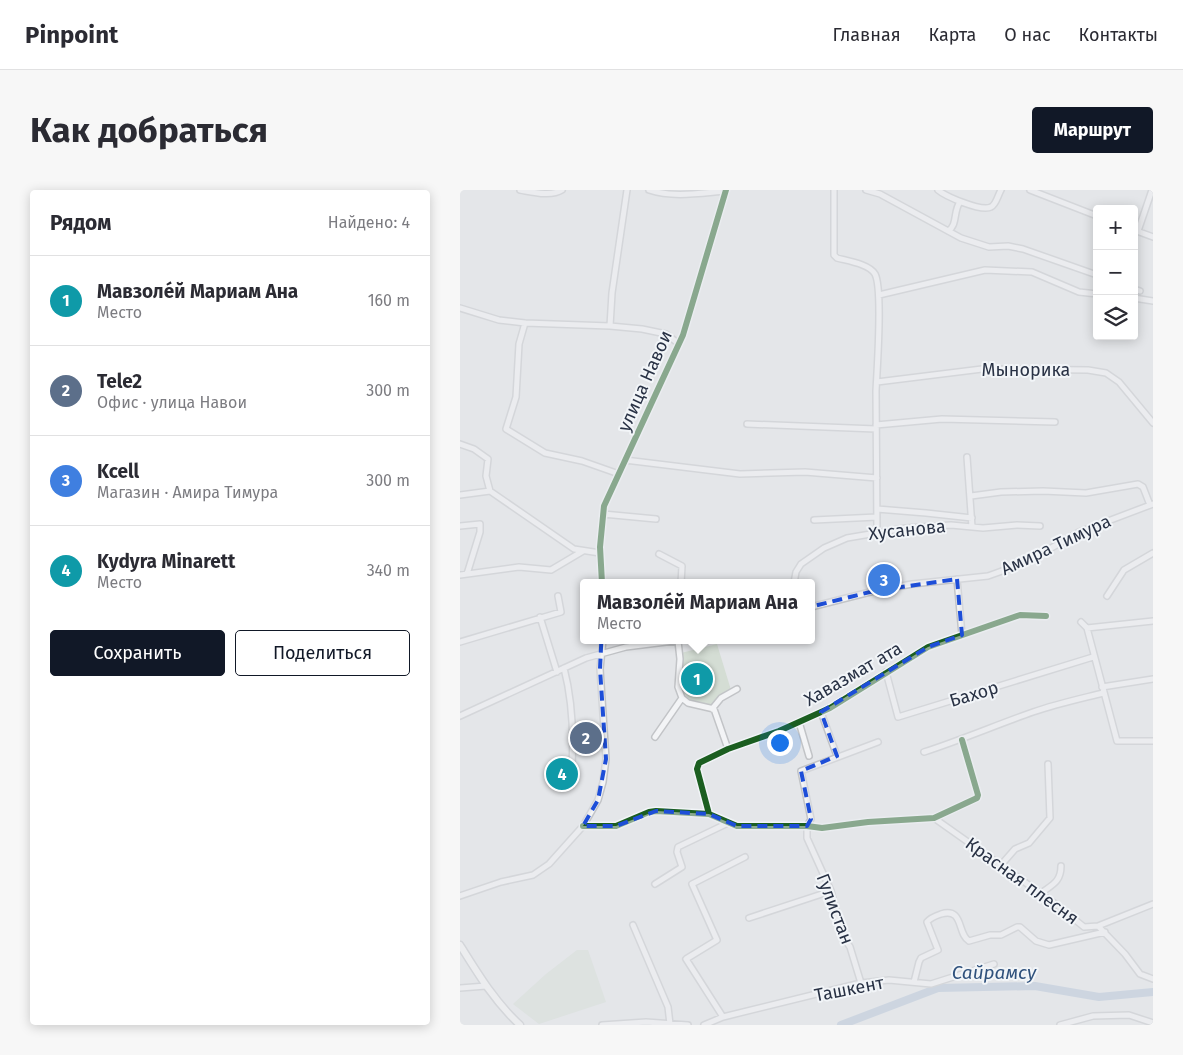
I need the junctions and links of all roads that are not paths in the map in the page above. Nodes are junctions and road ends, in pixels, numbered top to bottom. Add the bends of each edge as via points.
1 (520, 190) edge
2 (562, 190) edge
3 (627, 190) edge
4 (649, 190) edge
5 (834, 190) edge
6 (866, 190) edge
7 (938, 190) edge
8 (1000, 190) edge
9 (1030, 190) edge
10 (1152, 190) edge
11 (726, 191) edge
12 (960, 202) junction
13 (1093, 214) edge
14 (1138, 226) edge
15 (948, 231) junction
16 (1138, 232) edge
17 (1153, 237) edge
18 (1093, 274) edge
19 (1093, 294) edge
20 (879, 296) junction
21 (1138, 298) edge
22 (1153, 301) edge
23 (460, 308) edge
24 (526, 323) junction
25 (610, 326) junction
26 (679, 344) junction
27 (876, 382) junction
28 (1055, 422) dead end
29 (1153, 423) edge
30 (747, 424) dead end
31 (876, 427) junction
32 (460, 444) edge
33 (967, 457) dead end
34 (625, 460) junction
35 (619, 474) junction
36 (877, 478) junction
37 (490, 491) junction
38 (460, 495) edge
39 (971, 496) junction
40 (1151, 504) edge
41 (877, 510) junction
42 (603, 514) junction
43 (877, 517) junction
44 (972, 518) junction
45 (656, 519) dead end
46 (814, 520) dead end
47 (460, 526) edge
48 (1040, 526) dead end
49 (972, 527) junction
50 (877, 532) junction
51 (583, 551) junction
52 (1153, 553) edge
53 (600, 554) junction
54 (660, 554) dead end
55 (467, 574) junction
56 (460, 575) edge
57 (602, 579) edge
58 (681, 579) edge
59 (794, 579) edge
60 (957, 579) junction
61 (558, 596) dead end
62 (1107, 596) dead end
63 (815, 605) edge
64 (1046, 616) dead end
65 (540, 617) junction
66 (1153, 621) edge
67 (1081, 622) dead end
68 (1087, 628) junction
69 (962, 635) junction
70 (460, 642) edge
71 (603, 644) edge
72 (653, 644) edge
73 (680, 644) edge
74 (603, 654) junction
75 (1093, 657) junction
76 (564, 668) junction
77 (557, 672) junction
78 (886, 672) junction
79 (1153, 679) edge
80 (1102, 687) junction
81 (737, 689) dead end
82 (1103, 693) junction
83 (682, 698) junction
84 (712, 709) junction
85 (821, 712) junction
86 (460, 716) edge
87 (799, 722) junction
88 (655, 737) dead end
89 (962, 740) junction
90 (1153, 741) edge
91 (878, 742) dead end
92 (728, 749) junction
93 (924, 752) dead end
94 (809, 756) dead end
95 (837, 756) junction
96 (1048, 764) dead end
97 (572, 780) dead end
98 (709, 814) junction
99 (934, 818) junction
100 (728, 823) junction
101 (583, 826) junction
102 (807, 826) junction
103 (745, 857) dead end
104 (1001, 865) junction
105 (1061, 866) dead end
106 (656, 884) dead end
107 (831, 891) junction
108 (1041, 893) junction
109 (460, 896) edge
110 (1153, 904) edge
111 (749, 918) dead end
112 (634, 925) dead end
113 (1098, 926) junction
114 (1105, 932) junction
115 (460, 945) edge
116 (994, 964) dead end
117 (1153, 979) edge
118 (914, 982) junction
119 (861, 983) junction
120 (486, 986) junction
121 (460, 988) edge
122 (723, 1017) junction
123 (1153, 1023) edge
124 (670, 1024) junction
125 (520, 1025) edge
126 (602, 1025) edge
127 (688, 1025) edge
128 (704, 1025) edge
129 (1060, 1025) edge

1 - 2 street via 540,193
3 - 25 street
4 - 11 street via 675,194
5 - 20 street via 834,255 874,272
6 - 15 street via 880,194
7 - 12 street
8 - 12 street via 990,208
9 - 13 street
10 - 14 street
11 - 26 street, улица Навои
12 - 15 street via 954,226
15 - 18 street via 989,247 1023,248
16 - 17 street
19 - 20 street via 1079,292 1032,272 985,270
20 - 27 street
21 - 22 street
23 - 24 street, улица Навои via 499,320
24 - 25 street, улица Навои
24 - 35 street via 519,344 516,397 506,429 545,453
25 - 26 street, улица Навои via 666,334
26 - 34 street, улица Навои
27 - 29 street, Мынорика via 982,370 1088,370 1106,373 1119,382
27 - 31 street
28 - 31 street via 942,419
30 - 31 street
31 - 36 street
32 - 37 street via 488,459 486,476
33 - 39 street
34 - 35 street, улица Навои
34 - 36 street via 740,474 805,472
35 - 42 street, улица Навои
36 - 41 street
37 - 38 street
37 - 51 street via 574,549
39 - 40 street via 1001,492 1086,493 1138,484 1143,487
39 - 44 street
40 - 60 street, Амира Тимура via 1079,532 1027,562 988,576
41 - 43 street
41 - 44 street
42 - 45 street
42 - 53 street, улица Навои
43 - 46 street
43 - 50 street
44 - 49 street
47 - 55 street via 480,524
48 - 49 street, Хусанова
49 - 50 street, Хусанова via 951,525
50 - 59 street, Хусанова via 847,538 824,548 802,564
51 - 53 street
51 - 55 street via 551,570 519,567
52 - 62 street via 1124,570
53 - 57 street, улица Навои
54 - 58 street via 682,566
55 - 56 street
60 - 63 street, Амира Тимура via 912,584
60 - 69 street
61 - 65 street via 561,612
64 - 69 street, Хавазмат ата via 1020,615
65 - 70 street
65 - 77 street
66 - 68 street
67 - 68 street
68 - 75 street
69 - 78 street, Хавазмат ата via 928,647
71 - 74 street
72 - 74 street
73 - 83 street via 678,687
74 - 76 street
74 - 101 street via 600,669 606,759 598,800
75 - 78 street, Бахор via 898,717
75 - 80 street
76 - 77 street
76 - 97 street via 571,726
77 - 86 street
78 - 85 street, Хавазмат ата
79 - 80 street
80 - 82 street
81 - 84 street via 721,698
82 - 89 street via 1032,712
82 - 90 street via 1117,741
83 - 84 street via 688,703
83 - 88 street
84 - 92 street
85 - 87 street, Хавазмат ата
85 - 95 street
87 - 92 street, Хавазмат ата
87 - 94 street
89 - 93 street
89 - 99 street via 977,798
91 - 95 street, Гулистан
92 - 98 street, Хавазмат ата via 699,763 696,769
95 - 102 street, Гулистан via 801,770 811,818
96 - 104 street via 1050,818 1029,843 1015,849
98 - 100 street
98 - 101 street via 652,812 616,826
99 - 102 street via 822,828
99 - 104 street, Красная плесня
100 - 102 street via 737,826
100 - 106 street via 678,847 682,867
101 - 109 street via 550,864 533,875
102 - 107 street, Гулистан via 807,838
103 - 122 street via 692,884 717,940 686,960
104 - 108 street, Красная плесня
105 - 108 street via 1061,875
107 - 111 street
107 - 119 street, Гулистан via 842,934 850,947
108 - 113 street, Красная плесня via 1084,927
110 - 113 street
112 - 124 street via 668,1007
113 - 114 street, Красная плесня
114 - 117 street, Красная плесня via 1140,974
114 - 118 street via 1049,945 1036,941 1017,927 1001,935 969,941 959,921 953,914 946,913 929,920 928,926 938,950 921,958
115 - 120 main road
116 - 118 street, Ташкент via 931,984
118 - 119 street, Ташкент
119 - 122 street, Ташкент
120 - 121 street
120 - 125 main road
122 - 128 street, Ташкент
123 - 129 street via 1129,1015 1093,1016
124 - 126 street
124 - 127 street

